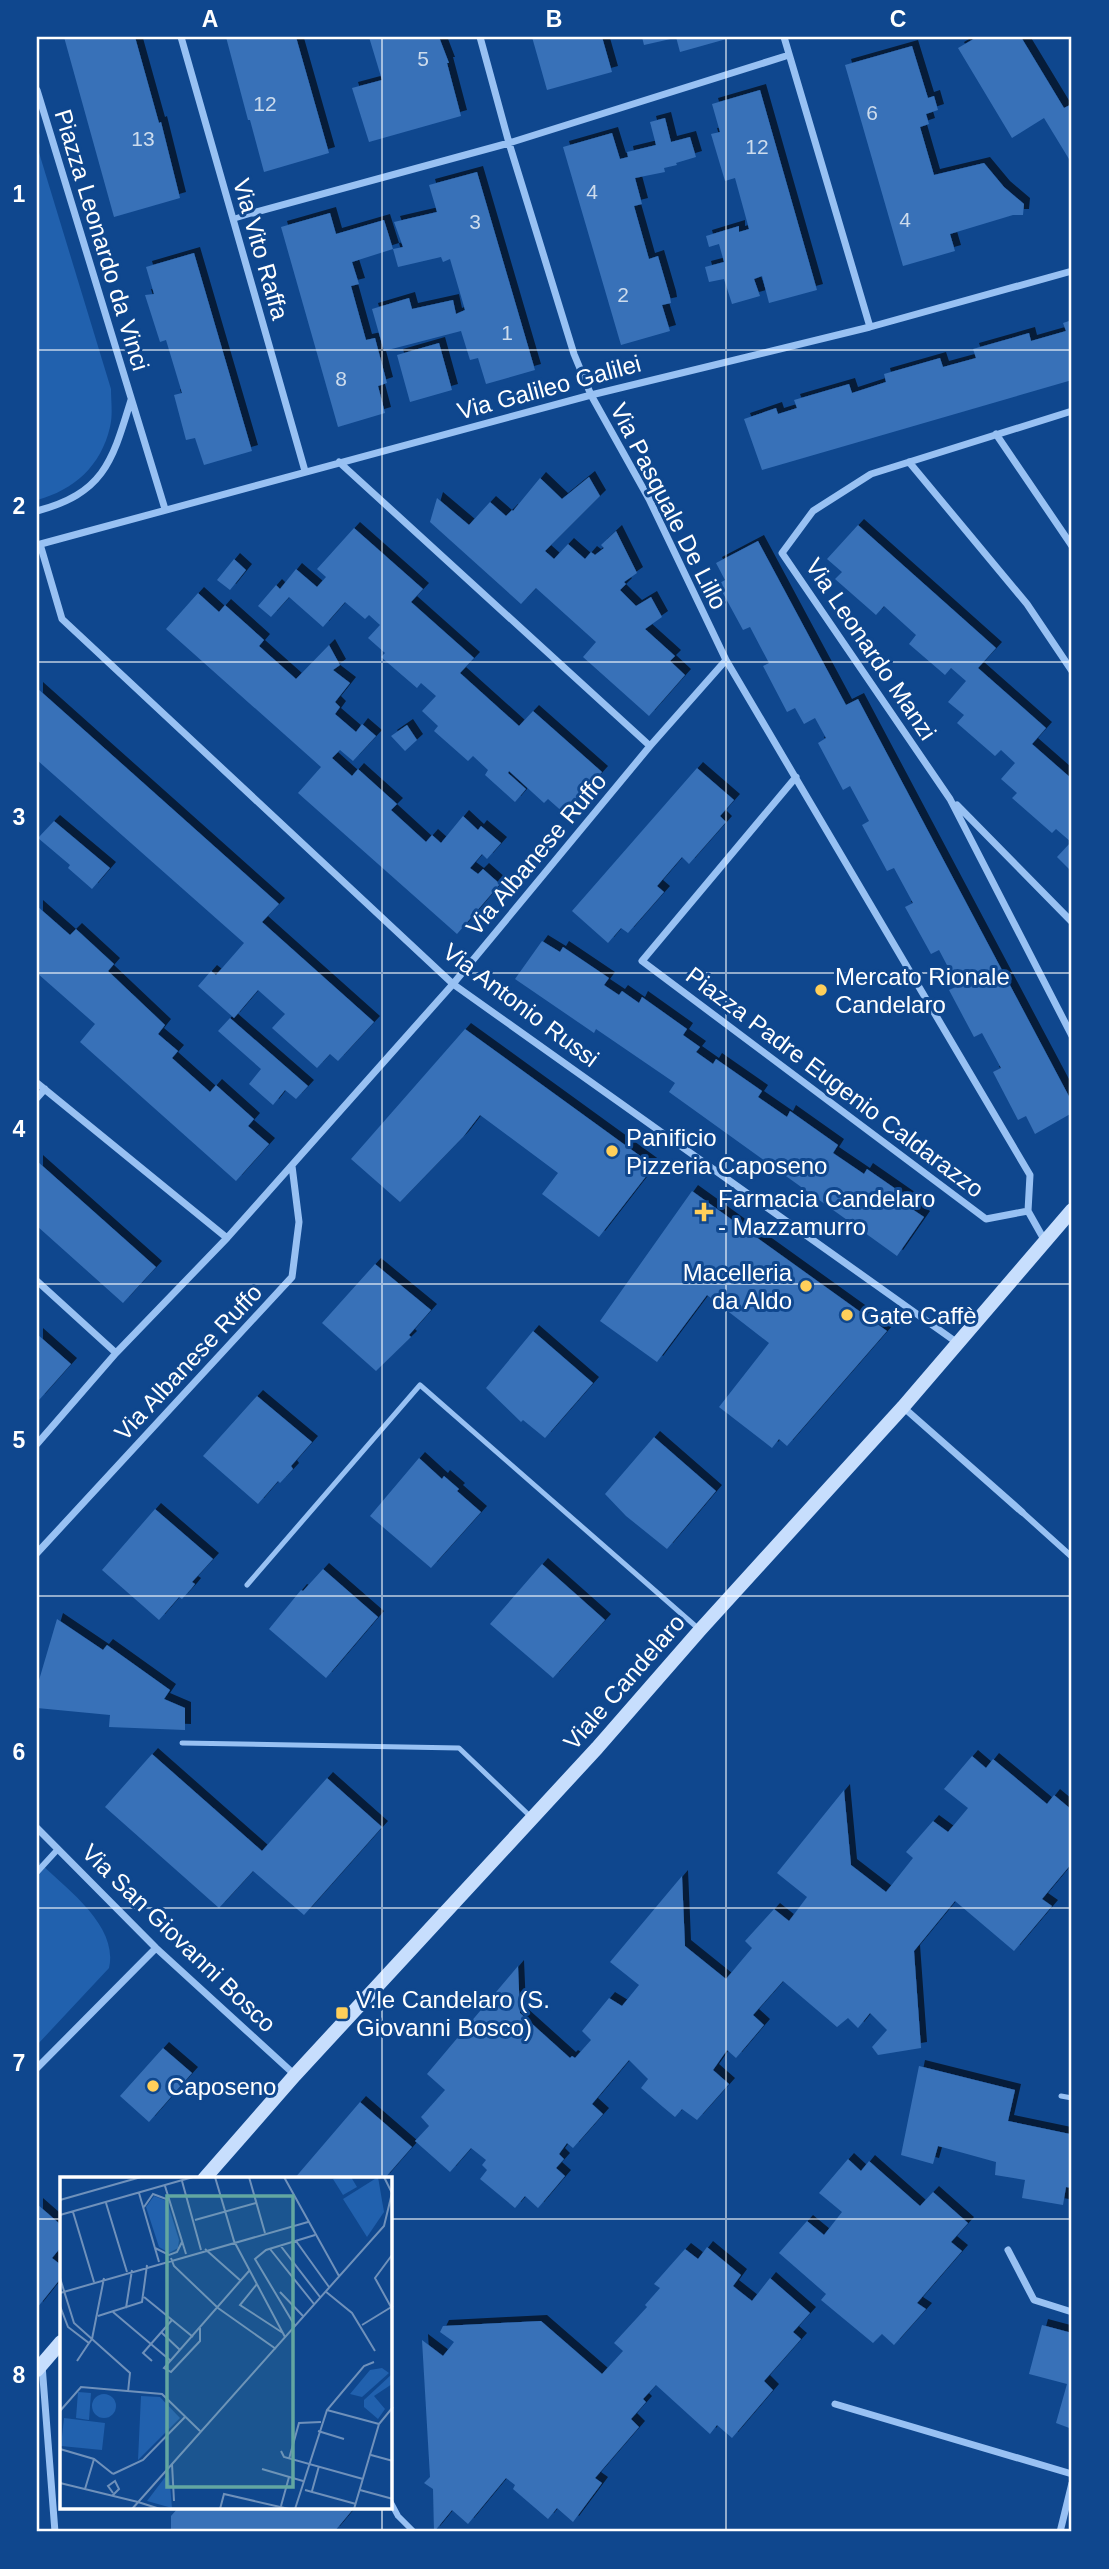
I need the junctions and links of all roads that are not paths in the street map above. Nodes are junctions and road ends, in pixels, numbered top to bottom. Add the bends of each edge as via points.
1 (181, 37) edge
2 (480, 37) edge
3 (784, 37) edge
4 (789, 55) junction
5 (37, 90) edge
6 (509, 143) junction
7 (253, 213) joint
8 (233, 219) junction
9 (1072, 271) edge
10 (870, 327) junction
11 (591, 395) junction
12 (131, 400) junction
13 (1072, 411) edge
14 (996, 434) junction
15 (339, 462) junction
16 (909, 462) junction
17 (305, 471) junction
18 (165, 509) junction
19 (37, 511) edge
20 (39, 544) edge
21 (1072, 545) edge
22 (726, 660) junction
23 (1072, 671) edge
24 (650, 747) junction
25 (796, 777) junction
26 (950, 799) junction
27 (1072, 922) edge
28 (453, 984) junction
29 (1072, 1036) edge
30 (37, 1083) edge
31 (45, 1089) junction
32 (37, 1098) edge
33 (292, 1166) junction
34 (1028, 1210) junction
35 (1072, 1210) edge
36 (227, 1238) junction
37 (1046, 1243) junction
38 (37, 1280) edge
39 (959, 1344) junction
40 (116, 1353) junction
41 (903, 1407) junction
42 (37, 1444) edge
43 (1022, 1512) joint
44 (37, 1553) edge
45 (1072, 1557) edge
46 (247, 1585) dead end
47 (700, 1630) junction
48 (182, 1743) dead end
49 (533, 1818) junction
50 (37, 1828) edge
51 (58, 1849) junction
52 (37, 1872) edge
53 (156, 1948) junction
54 (37, 2068) edge
55 (295, 2075) junction
56 (1061, 2096) dead end
57 (1072, 2098) edge
58 (206, 2177) edge
59 (1008, 2250) dead end
60 (1072, 2312) edge
61 (60, 2343) edge
62 (39, 2367) edge
63 (835, 2404) dead end
64 (1072, 2474) edge
65 (1072, 2483) edge
66 (392, 2505) edge
67 (55, 2532) edge
68 (414, 2532) edge
69 (1060, 2532) edge

1 - 8 street, Via Vito Raffa
2 - 6 street, Via Pasquale De Lillo
3 - 4 street
4 - 6 street
4 - 10 street
5 - 12 street, Piazza Leonardo da Vinci
6 - 7 street
6 - 11 street, Via Pasquale De Lillo
7 - 8 street
8 - 17 street, Via Vito Raffa
9 - 10 street, Via Galileo Galilei
10 - 11 street, Via Galileo Galilei
11 - 15 street, Via Galileo Galilei
11 - 22 street, Via Pasquale De Lillo via 649,499
12 - 18 street, Piazza Leonardo da Vinci
12 - 19 street, Piazza Leonardo da Vinci via 107,466 86,491
13 - 14 street, Via Leonardo Manzi
14 - 16 street, Via Leonardo Manzi
14 - 21 street
15 - 17 street, Via Galileo Galilei
15 - 24 street
16 - 23 street via 1027,604
16 - 26 street, Via Leonardo Manzi via 871,474 813,510 782,553
17 - 18 street, Via Galileo Galilei
18 - 20 street, Via Galileo Galilei
20 - 28 street, Via Antonio Russi via 62,619
22 - 24 street, Via Albanese Ruffo
22 - 25 street, Via Pasquale De Lillo
24 - 28 street, Via Albanese Ruffo
25 - 34 street via 1030,1175
25 - 34 street, Piazza Padre Eugenio Caldarazzo via 642,961 985,1219
26 - 27 street, Via Leonardo Manzi
26 - 29 street, Via Leonardo Manzi
28 - 33 street, Via Albanese Ruffo
28 - 39 street, Via Antonio Russi
30 - 31 street
31 - 32 street
31 - 36 street
33 - 36 street, Via Albanese Ruffo
33 - 44 street, Via Albanese Ruffo via 299,1222 292,1277
34 - 37 street
35 - 37 main road, Viale Candelaro
36 - 40 street, Via Albanese Ruffo
37 - 39 main road, Viale Candelaro
38 - 40 street
39 - 41 main road, Viale Candelaro
40 - 42 street, Via Albanese Ruffo
41 - 43 street
41 - 47 main road, Viale Candelaro
43 - 45 street
46 - 47 lane via 420,1385
47 - 49 main road, Viale Candelaro
48 - 49 lane via 458,1748
49 - 55 main road, Viale Candelaro
50 - 51 street, Via San Giovanni Bosco
51 - 52 street
51 - 53 street, Via San Giovanni Bosco
53 - 54 street
53 - 55 street, Via San Giovanni Bosco
55 - 58 main road, Viale Candelaro
56 - 57 lane
59 - 60 street via 1034,2300
61 - 62 main road
62 - 67 street
63 - 64 street
65 - 69 street
66 - 68 street

